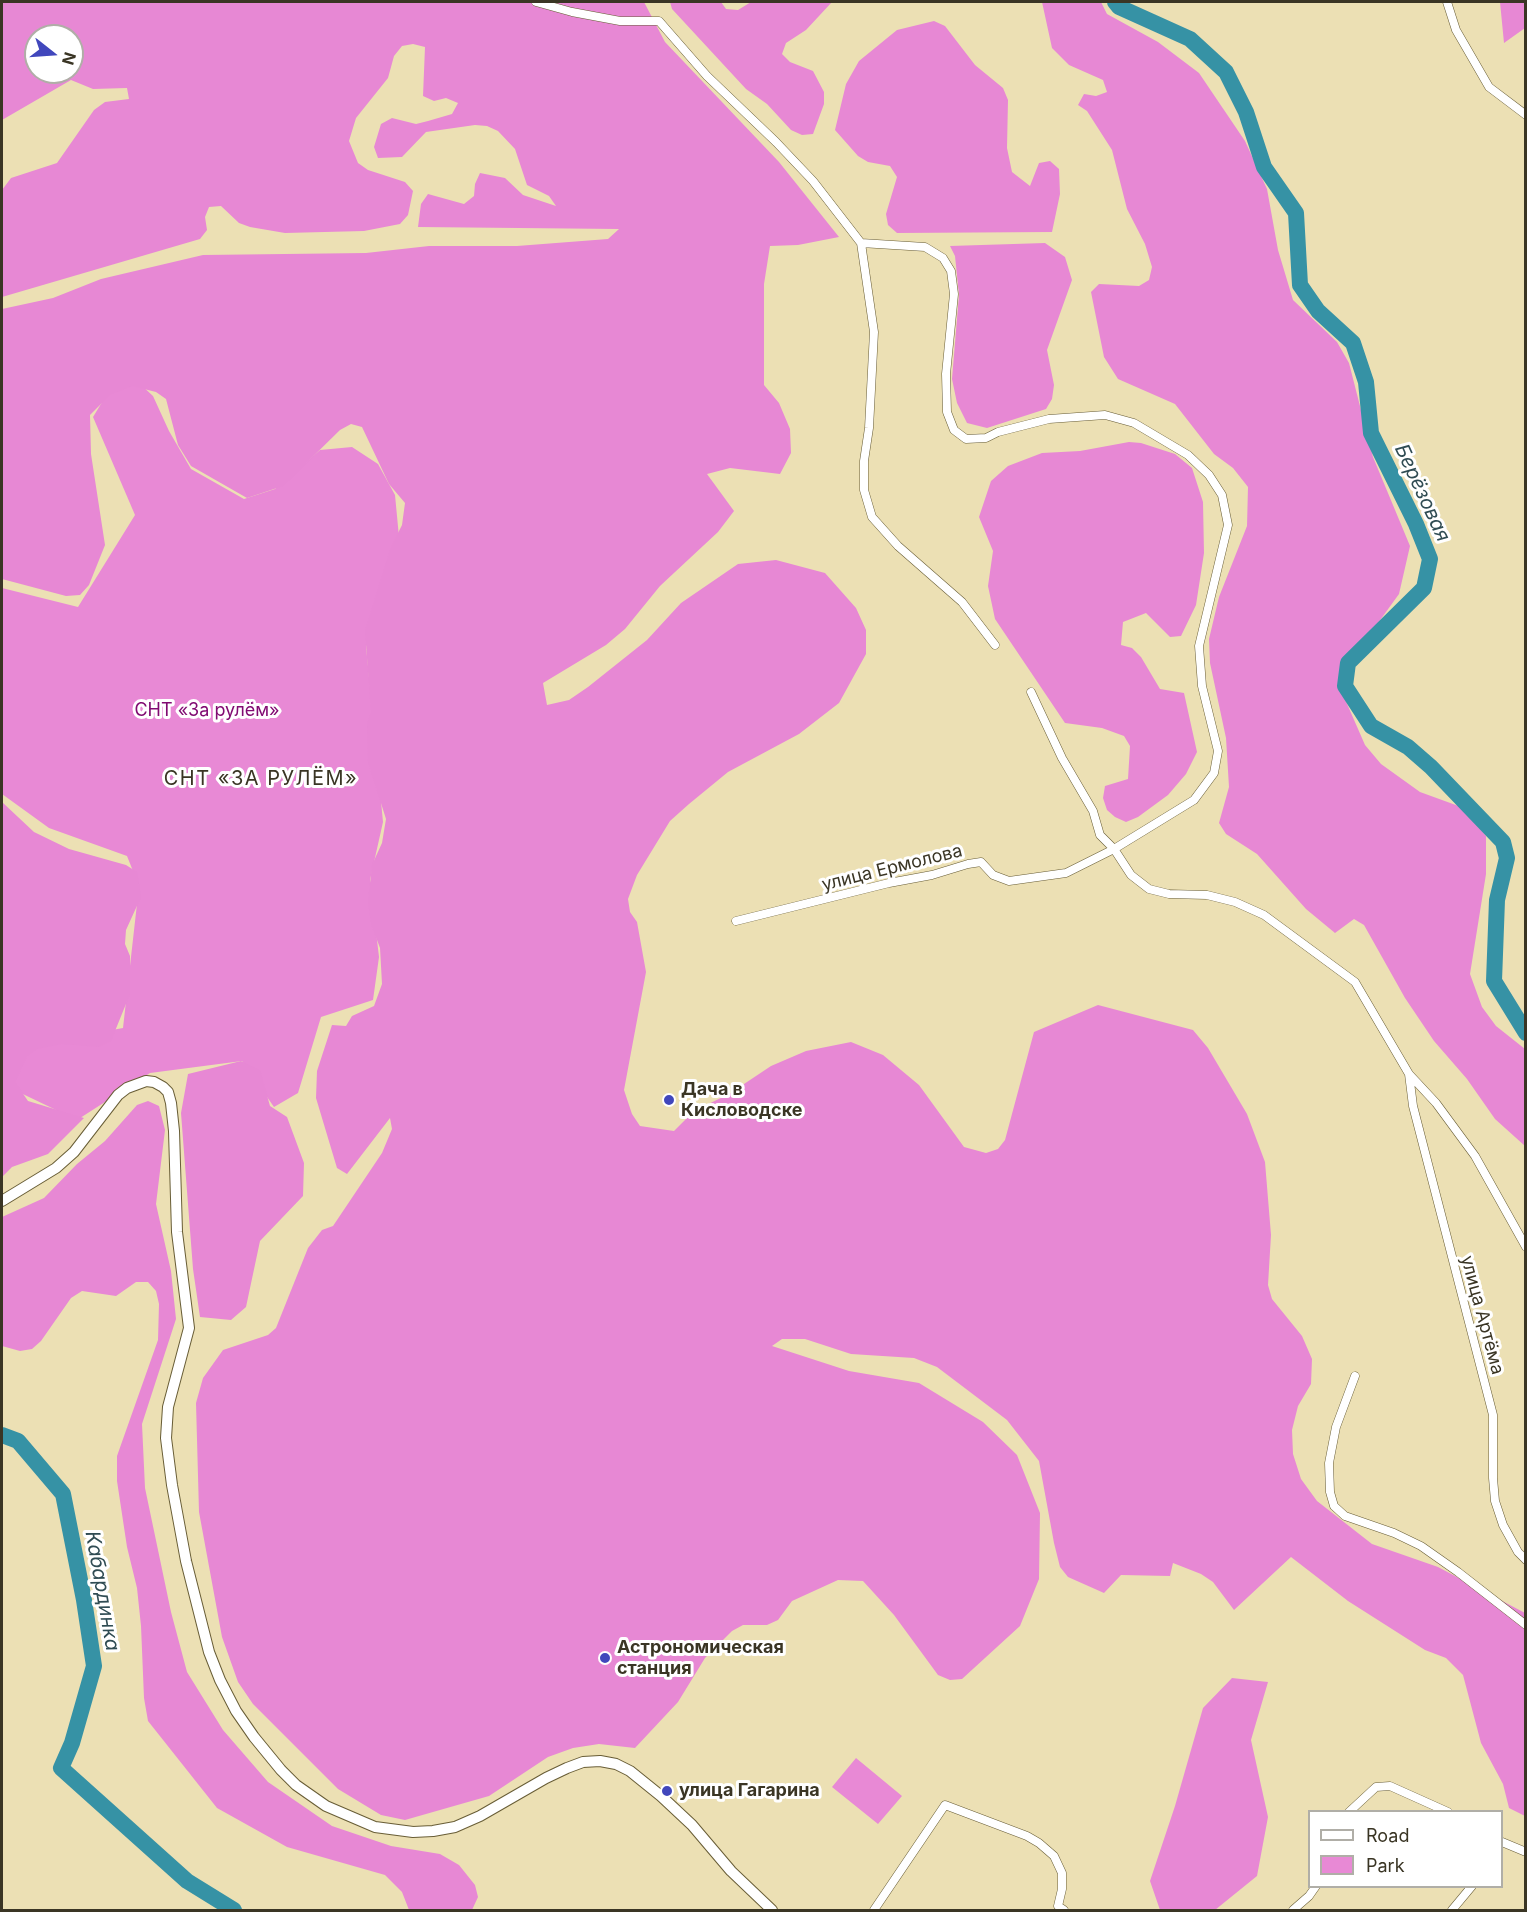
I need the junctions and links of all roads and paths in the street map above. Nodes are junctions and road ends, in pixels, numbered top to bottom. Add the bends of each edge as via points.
1 (536, 2) edge
2 (1447, 2) edge
3 (1526, 116) edge
4 (861, 243) junction
5 (995, 645) dead end
6 (1031, 692) dead end
7 (1114, 849) junction
8 (736, 921) dead end
9 (1409, 1074) junction
10 (2, 1201) edge
11 (1526, 1247) edge
12 (1355, 1376) dead end
13 (1526, 1560) edge
14 (1526, 1625) edge
15 (1351, 1810) edge
16 (1444, 1810) edge
17 (1503, 1844) edge
18 (1526, 1852) edge
19 (1315, 1888) edge
20 (1471, 1888) edge
21 (1058, 1909) edge
22 (772, 1911) edge
23 (874, 1911) edge
24 (1293, 1911) edge
25 (1452, 1911) edge

1 - 4 street via 620,21 659,21 707,76 813,181
2 - 3 street via 1456,30 1489,87
4 - 5 street via 874,332 870,428 864,461 864,490 872,517 898,546 963,602
4 - 7 street, улица Ермолова via 925,247 943,258 951,271 954,294 946,374 947,412 954,430 966,439 986,438 1049,419 1104,415 1134,423 1188,455 1209,475 1222,495 1228,525 1199,646 1202,686 1218,751 1214,773 1194,800
6 - 7 street via 1062,758 1093,811 1100,835
7 - 8 street, улица Ермолова via 1066,873 1009,881 993,875 981,862
7 - 9 street via 1131,875 1149,889 1207,895 1264,915 1355,982
9 - 11 street via 1475,1156
9 - 13 street, улица Артёма via 1413,1106 1493,1415 1495,1501 1503,1525
10 - 22 street via 56,1168 74,1152 127,1088 154,1082 168,1092 174,1131 177,1232 189,1328 168,1407 166,1438 186,1561 220,1680 254,1737 296,1785 326,1806 375,1827 433,1831 480,1816 546,1778 583,1762 616,1764 630,1771 692,1825
12 - 14 street via 1336,1427 1329,1463 1334,1506 1346,1516 1421,1546
15 - 16 street via 1376,1787 1390,1786
17 - 18 street
19 - 24 street
20 - 25 street
21 - 23 street via 1062,1873 1054,1856 1040,1843 945,1805

